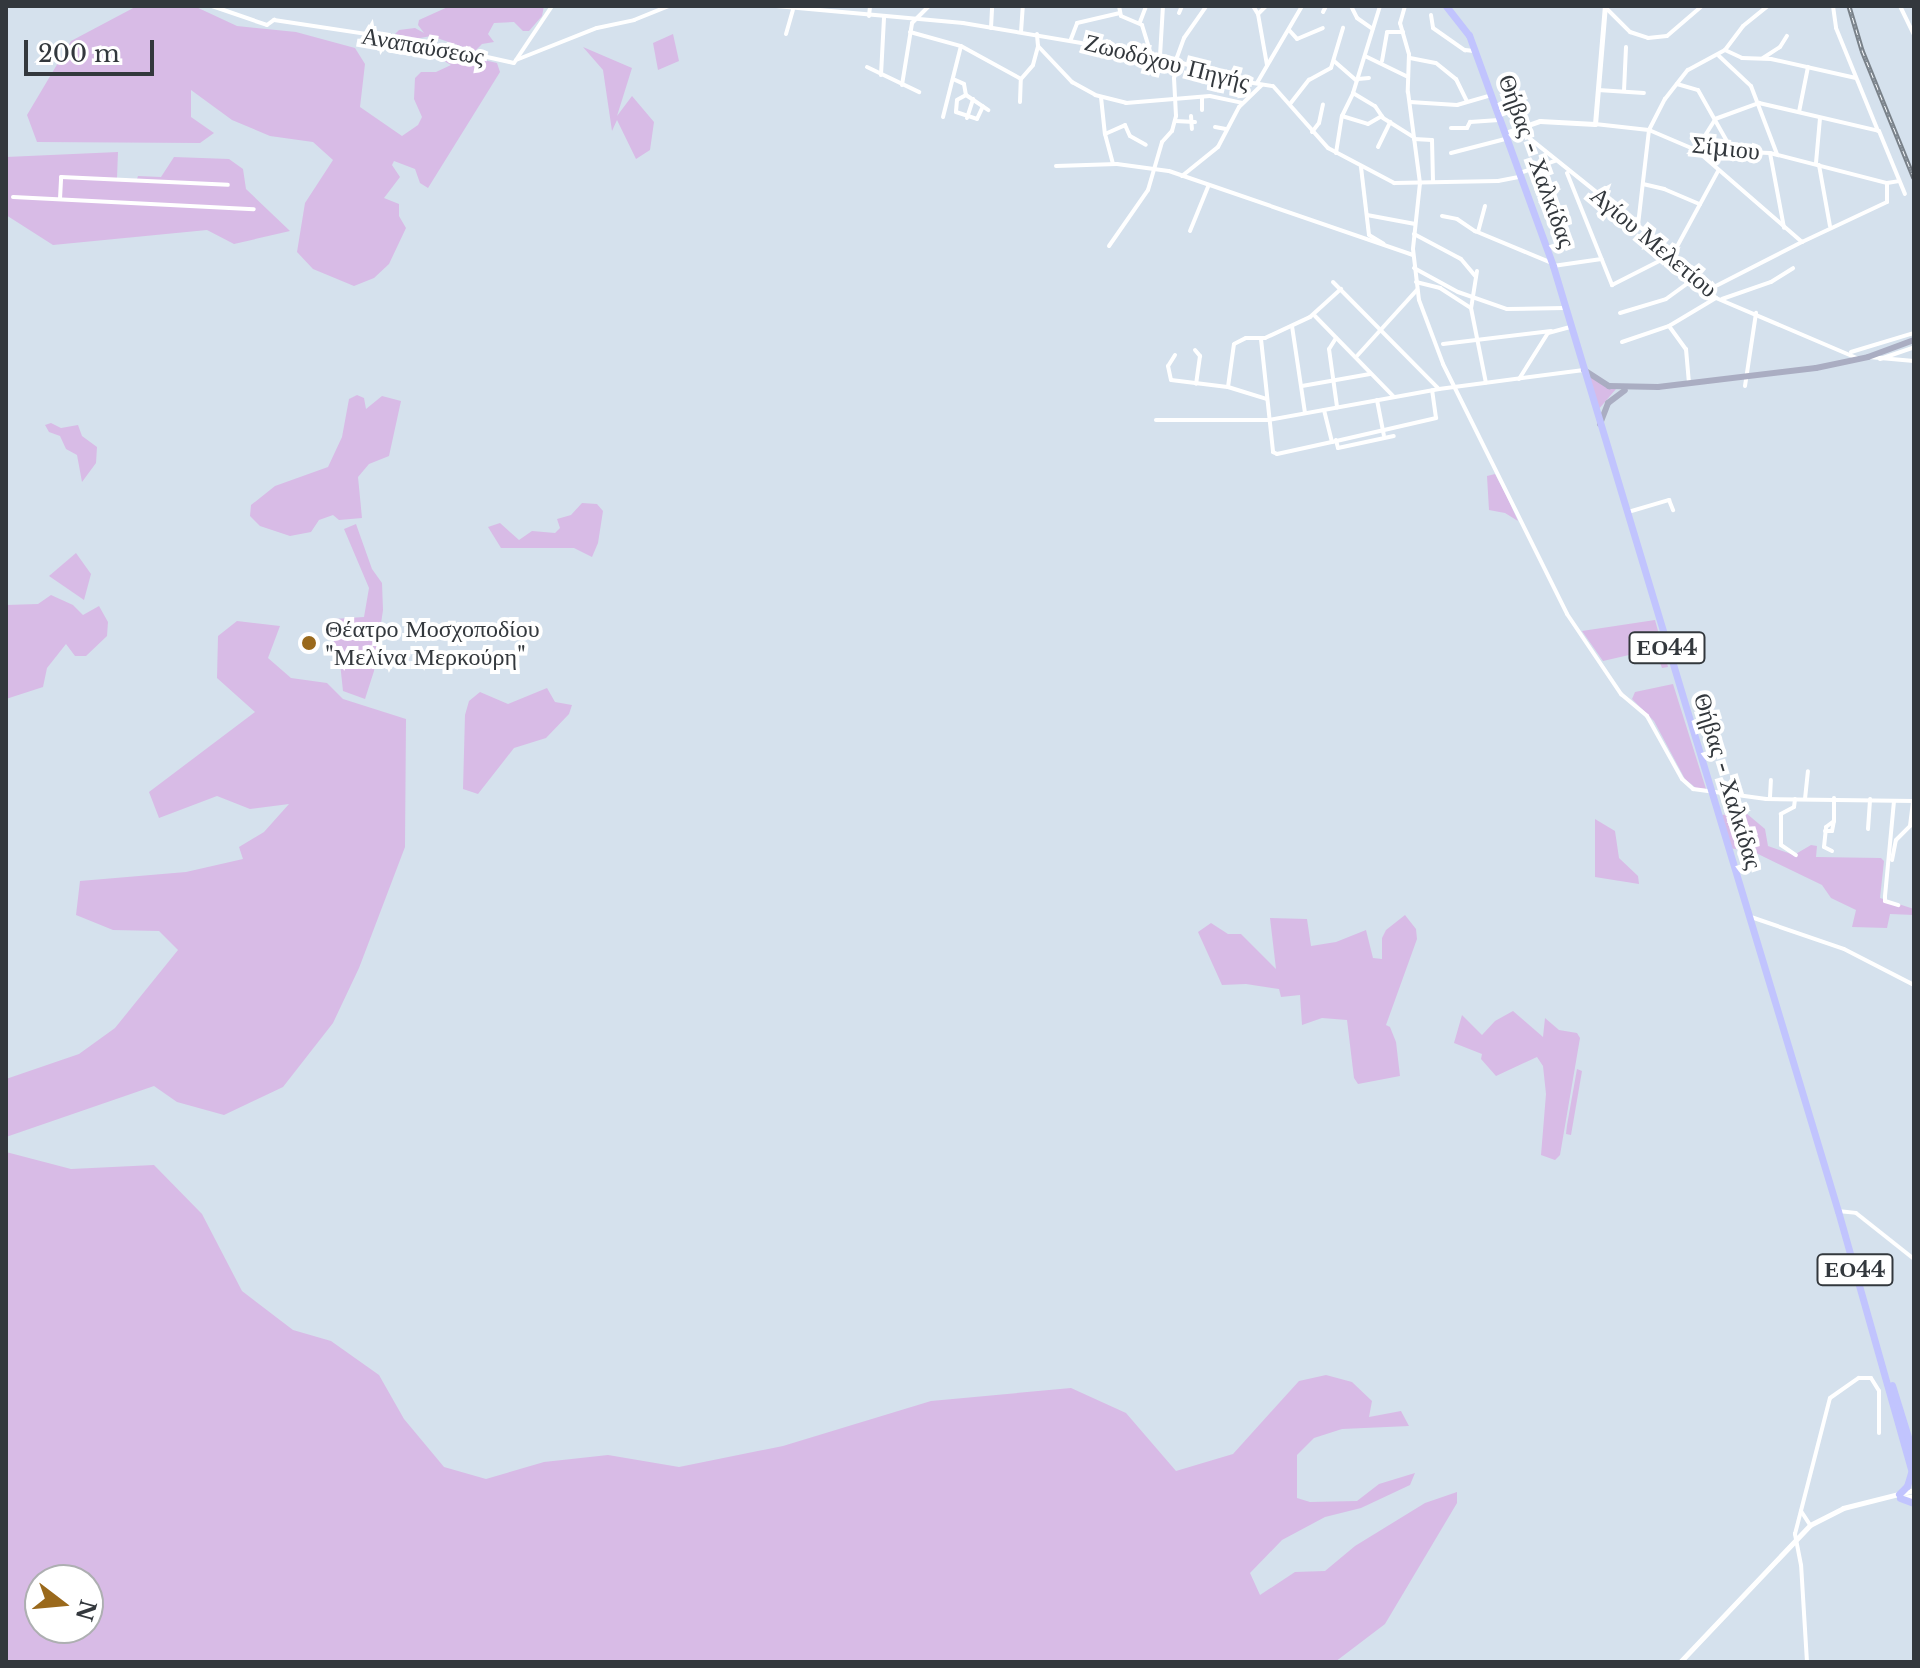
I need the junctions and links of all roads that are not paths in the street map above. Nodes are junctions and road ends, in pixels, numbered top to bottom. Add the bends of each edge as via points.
1 (212, 6) edge
2 (552, 6) edge
3 (668, 6) edge
4 (776, 6) edge
5 (870, 6) edge
6 (929, 6) edge
7 (992, 6) edge
8 (1023, 6) edge
9 (1119, 6) edge
10 (1146, 6) edge
11 (1163, 6) edge
12 (1182, 6) edge
13 (1253, 6) edge
14 (1266, 6) edge
15 (1326, 6) edge
16 (1351, 6) edge
17 (1380, 6) edge
18 (1405, 6) edge
19 (1446, 6) edge
20 (1604, 6) edge
21 (1688, 6) edge
22 (1702, 6) edge
23 (1768, 6) edge
24 (1833, 6) edge
25 (1900, 6) edge
26 (1206, 7) edge
27 (1299, 7) edge
28 (793, 9) junction
29 (817, 9) edge
30 (1323, 12) dead end
31 (1120, 13) junction
32 (1179, 13) dead end
33 (1691, 13) junction
34 (1258, 14) junction
35 (1431, 15) dead end
36 (869, 16) junction
37 (884, 17) junction
38 (913, 20) junction
39 (1827, 20) dead end
40 (1140, 22) junction
41 (1836, 27) junction
42 (991, 28) junction
43 (1323, 28) dead end
44 (1343, 28) dead end
45 (1373, 29) junction
46 (1289, 30) junction
47 (910, 32) junction
48 (1021, 32) junction
49 (1403, 32) junction
50 (786, 34) dead end
51 (1037, 34) junction
52 (1914, 35) edge
53 (1787, 36) dead end
54 (1071, 39) junction
55 (526, 45) junction
56 (961, 46) junction
57 (1038, 46) junction
58 (1626, 47) dead end
59 (1725, 50) junction
60 (1475, 52) junction
61 (531, 54) junction
62 (1151, 54) junction
63 (1717, 55) junction
64 (1160, 56) junction
65 (1365, 56) junction
66 (1409, 58) junction
67 (1763, 58) junction
68 (516, 60) junction
69 (1178, 61) junction
70 (1334, 61) junction
71 (1382, 62) junction
72 (867, 67) dead end
73 (1266, 67) junction
74 (1808, 67) junction
75 (881, 75) junction
76 (1408, 77) junction
77 (1369, 78) dead end
78 (1856, 78) junction
79 (953, 79) junction
80 (1021, 79) junction
81 (1358, 80) junction
82 (1676, 84) junction
83 (902, 85) junction
84 (1259, 85) junction
85 (1273, 86) junction
86 (1598, 90) junction
87 (1624, 91) junction
88 (919, 92) dead end
89 (1353, 93) junction
90 (1644, 93) dead end
91 (966, 95) junction
92 (1492, 95) junction
93 (1202, 96) junction
94 (1101, 97) junction
95 (1175, 98) junction
96 (973, 99) junction
97 (1020, 102) dead end
98 (1410, 102) junction
99 (1467, 102) junction
100 (1242, 103) junction
101 (1759, 103) junction
102 (1323, 104) dead end
103 (1290, 105) junction
104 (983, 106) junction
105 (988, 110) dead end
106 (1202, 110) dead end
107 (1799, 112) junction
108 (1342, 116) junction
109 (1382, 116) junction
110 (943, 117) dead end
111 (967, 118) junction
112 (1820, 118) junction
113 (1715, 119) junction
114 (1500, 120) junction
115 (1175, 121) junction
116 (1390, 122) junction
117 (1595, 124) junction
118 (1215, 127) dead end
119 (1451, 128) dead end
120 (1192, 129) dead end
121 (1226, 129) junction
122 (1518, 129) junction
123 (1649, 130) junction
124 (1879, 131) junction
125 (1312, 132) junction
126 (1105, 134) junction
127 (1506, 135) junction
128 (1414, 138) junction
129 (1146, 145) dead end
130 (1378, 147) dead end
131 (1696, 150) junction
132 (1733, 152) junction
133 (1336, 153) junction
134 (1451, 153) dead end
135 (1770, 153) junction
136 (1777, 154) junction
137 (1555, 161) junction
138 (1113, 164) junction
139 (1818, 164) junction
140 (1056, 166) dead end
141 (1361, 167) junction
142 (1157, 168) junction
143 (1567, 170) junction
144 (1718, 171) junction
145 (1521, 175) junction
146 (1182, 176) junction
147 (1899, 181) junction
148 (1433, 182) junction
149 (1420, 183) junction
150 (1887, 183) junction
151 (1643, 184) junction
152 (228, 185) dead end
153 (1208, 187) junction
154 (1905, 194) dead end
155 (13, 197) dead end
156 (60, 199) junction
157 (1700, 204) junction
158 (1485, 206) dead end
159 (254, 209) dead end
160 (1367, 215) junction
161 (1442, 216) dead end
162 (1415, 224) junction
163 (1638, 225) junction
164 (1830, 226) junction
165 (1784, 228) junction
166 (1190, 231) dead end
167 (1478, 232) junction
168 (1414, 234) junction
169 (1802, 242) junction
170 (1109, 246) dead end
171 (1413, 254) junction
172 (1673, 254) junction
173 (1603, 258) junction
174 (1552, 265) junction
175 (1414, 268) junction
176 (1793, 268) dead end
177 (1695, 278) junction
178 (1333, 282) dead end
179 (1416, 282) junction
180 (1341, 289) junction
181 (1417, 290) junction
182 (1708, 290) junction
183 (1473, 296) junction
184 (1719, 299) junction
185 (1471, 308) junction
186 (1565, 308) junction
187 (1620, 313) dead end
188 (1756, 313) junction
189 (1314, 315) junction
190 (1292, 326) junction
191 (1669, 326) junction
192 (1570, 327) junction
193 (1381, 329) junction
194 (1551, 331) junction
195 (1914, 333) edge
196 (1336, 338) junction
197 (1476, 338) junction
198 (1261, 339) junction
199 (1914, 340) edge
200 (1622, 342) dead end
201 (1443, 344) dead end
202 (1914, 347) edge
203 (1195, 350) dead end
204 (1848, 352) junction
205 (1175, 355) dead end
206 (1356, 357) junction
207 (1868, 357) junction
208 (1859, 359) junction
209 (1878, 359) junction
210 (1914, 361) edge
211 (1584, 370) junction
212 (1371, 373) junction
213 (1748, 376) junction
214 (1519, 379) junction
215 (1333, 380) junction
216 (1486, 383) junction
217 (1689, 383) junction
218 (1196, 384) junction
219 (1302, 386) junction
220 (1745, 386) dead end
221 (1228, 387) junction
222 (1457, 387) junction
223 (1629, 388) junction
224 (1439, 389) junction
225 (1432, 390) junction
226 (1394, 397) junction
227 (1267, 399) junction
228 (1377, 400) junction
229 (1337, 407) junction
230 (1324, 410) junction
231 (1305, 413) junction
232 (1156, 420) dead end
233 (1269, 420) junction
234 (1600, 427) junction
235 (1382, 428) junction
236 (1354, 435) junction
237 (1384, 435) junction
238 (1394, 436) dead end
239 (1334, 441) junction
240 (1357, 444) junction
241 (1673, 510) dead end
242 (1625, 512) junction
243 (1808, 771) dead end
244 (1771, 780) dead end
245 (1710, 792) junction
246 (1834, 798) junction
247 (1770, 799) junction
248 (1795, 799) junction
249 (1805, 799) junction
250 (1870, 799) junction
251 (1894, 800) junction
252 (1914, 801) edge
253 (1868, 829) dead end
254 (1832, 851) dead end
255 (1796, 855) dead end
256 (1892, 860) junction
257 (1898, 905) dead end
258 (1749, 916) junction
259 (1914, 985) edge
260 (1838, 1211) junction
261 (1914, 1259) edge
262 (1878, 1349) junction
263 (1879, 1433) dead end
264 (1914, 1456) edge
265 (1913, 1475) edge
266 (1914, 1493) edge
267 (1900, 1496) junction
268 (1914, 1503) edge
269 (1800, 1508) junction
270 (1810, 1525) junction
271 (1796, 1539) junction
272 (1680, 1662) edge
273 (1807, 1662) edge

1 - 68 street, Αναπαύσεως via 267,25 274,20
2 - 55 street, Αναπαύσεως
3 - 61 street
4 - 28 street, Ζωοδόχου Πηγής
5 - 36 street
6 - 38 street
7 - 42 street
8 - 48 street
9 - 31 street
10 - 40 street
11 - 64 street
12 - 32 street
13 - 34 street
14 - 34 street
15 - 30 street
16 - 45 street
17 - 45 street
18 - 49 street
19 - 60 main road, Θήβας - Χαλκίδας / ΕΟ44 via 1464,26
20 - 33 street via 1630,32 1648,38 1667,36
20 - 86 street
21 - 33 street
22 - 33 street
23 - 59 street
24 - 41 street
25 - 52 street
26 - 69 street via 1184,38
27 - 46 street
28 - 29 street, Ζωοδόχου Πηγής
28 - 50 street
29 - 36 street, Ζωοδόχου Πηγής
31 - 40 street
31 - 54 street via 1077,23
34 - 73 street
35 - 60 street via 1436,31
36 - 37 street, Ζωοδόχου Πηγής
37 - 38 street, Ζωοδόχου Πηγής
37 - 75 street
38 - 42 street, Ζωοδόχου Πηγής
38 - 47 street
39 - 41 street
40 - 62 street
41 - 78 street
42 - 48 street, Ζωοδόχου Πηγής
43 - 46 street via 1297,39
44 - 70 street
45 - 65 street
46 - 73 street
47 - 56 street
47 - 83 street
48 - 51 street, Ζωοδόχου Πηγής
49 - 66 street
49 - 71 street via 1387,32
51 - 54 street, Ζωοδόχου Πηγής
51 - 57 street
53 - 67 street
54 - 62 street, Ζωοδόχου Πηγής
55 - 61 street
55 - 68 street, Αναπαύσεως
56 - 79 street
56 - 80 street
57 - 80 street via 1033,65
57 - 94 street via 1081,89
58 - 87 street
59 - 63 street
59 - 67 street via 1742,58
60 - 92 main road, Θήβας - Χαλκίδας / ΕΟ44
61 - 68 street
62 - 64 street, Ζωοδόχου Πηγής
63 - 82 street via 1691,68
63 - 101 street via 1741,73
64 - 69 street, Ζωοδόχου Πηγής
65 - 71 street
65 - 81 street
66 - 76 street
66 - 99 street via 1441,66 1456,79
67 - 74 street
69 - 84 street, Ζωοδόχου Πηγής
69 - 95 street
70 - 81 street
70 - 103 street via 1309,80
71 - 76 street
72 - 75 street
73 - 84 street
73 - 85 street
74 - 78 street
74 - 107 street
75 - 83 street
76 - 98 street
77 - 81 street
78 - 124 street
79 - 91 street via 964,84
79 - 110 street
80 - 97 street
81 - 89 street
82 - 113 street via 1698,90
82 - 123 street
83 - 88 street
84 - 85 street, Ζωοδόχου Πηγής
84 - 100 street
85 - 103 street, Ζωοδόχου Πηγής
86 - 87 street
86 - 117 street
87 - 90 street
89 - 108 street
89 - 109 street
91 - 96 street
91 - 111 street via 957,100 955,110
92 - 99 street
92 - 114 main road, Θήβας - Χαλκίδας / ΕΟ44
93 - 95 street
93 - 100 street
93 - 106 street
94 - 95 street via 1132,103
94 - 126 street
95 - 115 street
96 - 104 street
96 - 111 street
98 - 99 street
98 - 128 street
100 - 121 street
101 - 107 street
101 - 113 street
101 - 136 street
102 - 125 street
103 - 125 street, Ζωοδόχου Πηγής
104 - 105 street
104 - 111 street via 977,119
107 - 112 street
108 - 109 street via 1368,124
108 - 133 street
109 - 116 street
112 - 124 street
112 - 139 street
113 - 131 street
113 - 132 street
114 - 119 street
114 - 127 main road, Θήβας - Χαλκίδας / ΕΟ44
115 - 120 street via 1193,120
115 - 142 street via 1162,142
116 - 128 street
116 - 130 street
117 - 122 street, Σίμιου via 1540,121
117 - 123 street, Σίμιου
118 - 121 street
121 - 146 street via 1218,147
122 - 127 street
122 - 137 street, Αγίου Μελετίου
123 - 131 street, Σίμιου
123 - 151 street
124 - 147 street
125 - 133 street, Ζωοδόχου Πηγής
126 - 129 street via 1125,125 1130,136
126 - 138 street
127 - 134 street
127 - 145 main road, Θήβας - Χαλκίδας / ΕΟ44
128 - 148 street via 1432,140
128 - 149 street
131 - 132 street, Σίμιου
131 - 144 street
132 - 135 street, Σίμιου
133 - 141 street, Ζωοδόχου Πηγής
135 - 136 street, Σίμιου
135 - 165 street
136 - 139 street, Σίμιου
137 - 143 street, Αγίου Μελετίου
137 - 145 street, Ζωοδόχου Πηγής
138 - 140 street
138 - 142 street
139 - 150 street, Σίμιου
139 - 164 street
141 - 149 street, Ζωοδόχου Πηγής via 1394,183
141 - 160 street
142 - 146 street
142 - 170 street
143 - 163 street, Αγίου Μελετίου
143 - 173 street
144 - 157 street
144 - 165 street
145 - 148 street, Ζωοδόχου Πηγής via 1498,181
145 - 174 main road, Θήβας - Χαλκίδας / ΕΟ44
146 - 153 street
147 - 150 street
147 - 154 street
148 - 149 street, Ζωοδόχου Πηγής
149 - 162 street
150 - 164 street via 1887,202
151 - 157 street
151 - 163 street
152 - 156 street via 61,177
153 - 166 street
153 - 171 street
155 - 156 street
156 - 159 street
157 - 172 street
158 - 167 street
160 - 162 street
160 - 171 street via 1373,240
161 - 167 street
162 - 168 street
163 - 172 street, Αγίου Μελετίου
164 - 169 street
165 - 169 street
167 - 174 street
168 - 171 street
168 - 183 street via 1461,259 1476,274
169 - 182 street
171 - 175 street
172 - 173 street via 1616,284 1611,283
172 - 177 street, Αγίου Μελετίου
173 - 174 street
174 - 186 main road, Θήβας - Χαλκίδας / ΕΟ44
175 - 179 street
175 - 183 street
176 - 184 street via 1771,282
177 - 182 street, Αγίου Μελετίου
177 - 187 street via 1666,299
178 - 180 street
179 - 181 street
179 - 185 street via 1440,288
180 - 189 street
180 - 193 street
181 - 193 street
181 - 222 street via 1432,339
182 - 184 street, Αγίου Μελετίου
183 - 185 street
183 - 186 street via 1507,309
184 - 188 street, Αγίου Μελετίου
184 - 191 street
185 - 197 street
186 - 192 main road, Θήβας - Χαλκίδας / ΕΟ44
188 - 204 street, Αγίου Μελετίου
188 - 213 street
189 - 190 street
189 - 196 street
190 - 198 street
190 - 219 street
191 - 200 street
191 - 217 street via 1686,349
192 - 194 street
192 - 211 main road, Θήβας - Χαλκίδας / ΕΟ44
193 - 206 street
193 - 224 street
194 - 197 street
194 - 214 street
195 - 204 street
196 - 206 street
196 - 215 street via 1329,349
197 - 201 street
197 - 216 street
198 - 221 street via 1246,338 1232,346
198 - 227 street
199 - 207 main road
202 - 209 street
203 - 218 street via 1200,356
204 - 208 street, Αγίου Μελετίου
205 - 218 street via 1169,359 1169,377
206 - 212 street
207 - 208 main road
207 - 209 street
208 - 213 main road
209 - 210 street
211 - 214 street
211 - 223 main road via 1605,384
211 - 234 main road, Θήβας - Χαλκίδας / ΕΟ44
212 - 215 street
212 - 226 street
213 - 217 main road
213 - 220 street
214 - 216 street
215 - 219 street
215 - 229 street
216 - 222 street
217 - 223 main road
218 - 221 street
219 - 231 street
221 - 227 street
222 - 224 street
222 - 245 street via 1567,614 1621,694 1651,721 1682,779 1693,789
223 - 234 main road via 1608,403
224 - 225 street
225 - 226 street
225 - 235 street via 1436,418
226 - 228 street
227 - 233 street
228 - 229 street
228 - 235 street
229 - 230 street
230 - 231 street
230 - 239 street
231 - 233 street
232 - 233 street
233 - 239 street via 1274,453
234 - 242 main road, Θήβας - Χαλκίδας / ΕΟ44
235 - 236 street
235 - 237 street
236 - 239 street
236 - 240 street
237 - 238 street
237 - 240 street
239 - 240 street via 1338,448
241 - 242 street via 1669,500
242 - 245 main road, Θήβας - Χαλκίδας / ΕΟ44
243 - 249 street
244 - 247 street
245 - 247 street
245 - 258 main road, Θήβας - Χαλκίδας / ΕΟ44
246 - 249 street
246 - 250 street
246 - 254 street via 1834,821 1832,831 1825,831 1824,850
247 - 248 street
248 - 249 street
248 - 255 street via 1794,807 1781,814 1781,845
250 - 251 street
250 - 253 street
251 - 252 street
251 - 256 street
252 - 256 street via 1910,826 1896,840
256 - 257 street via 1885,901
258 - 259 street via 1844,949
258 - 260 main road, Θήβας - Χαλκίδας / ΕΟ44
260 - 261 street via 1856,1213
260 - 262 main road, Θήβας - Χαλκίδας / ΕΟ44
262 - 264 main road, Θήβας - Χαλκίδας / ΕΟ44
262 - 265 main road, Θήβας - Χαλκίδας / ΕΟ44
263 - 269 street via 1879,1391 1871,1378 1859,1378 1833,1395
265 - 267 main road
266 - 267 street
267 - 268 main road
267 - 270 street via 1843,1508
269 - 270 street
269 - 271 street
270 - 271 street
271 - 272 street
271 - 273 street

